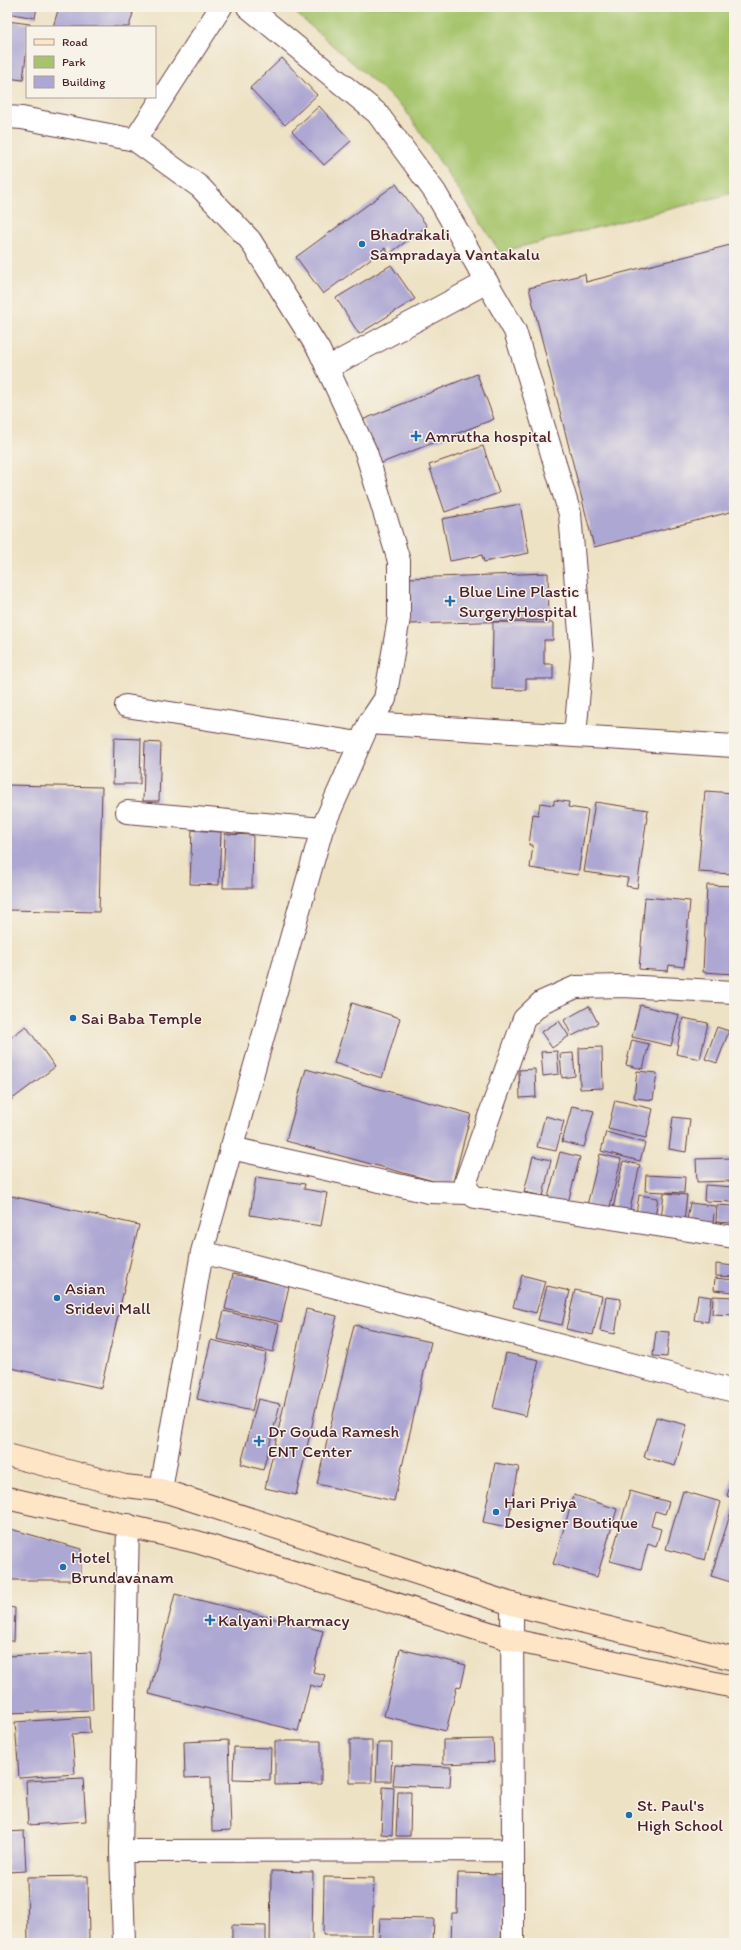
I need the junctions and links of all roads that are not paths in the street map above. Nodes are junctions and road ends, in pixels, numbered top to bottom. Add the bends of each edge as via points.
1 (221, 7) edge
2 (248, 7) edge
3 (7, 117) edge
4 (135, 140) junction
5 (487, 282) junction
6 (327, 368) junction
7 (126, 706) dead end
8 (369, 723) junction
9 (575, 736) junction
10 (359, 743) junction
11 (734, 746) edge
12 (127, 812) dead end
13 (322, 829) junction
14 (734, 992) edge
15 (231, 1148) junction
16 (469, 1193) junction
17 (734, 1237) edge
18 (202, 1252) junction
19 (734, 1390) edge
20 (7, 1455) edge
21 (161, 1490) junction
22 (7, 1498) edge
23 (128, 1525) junction
24 (512, 1604) junction
25 (512, 1640) junction
26 (734, 1659) edge
27 (734, 1687) edge
28 (513, 1850) junction
29 (121, 1851) junction
30 (124, 1943) edge
31 (513, 1943) edge

1 - 4 street
2 - 5 street via 377,113 435,192
3 - 4 street
4 - 6 street via 200,187 250,240 319,350
5 - 6 street
5 - 9 street via 515,331 570,514 582,656
6 - 8 street via 366,452 400,562 399,618 385,699
7 - 10 street
8 - 9 street
8 - 10 street
9 - 11 street
10 - 13 street
12 - 13 street
13 - 15 street
14 - 16 street via 576,986 542,1002 524,1019 511,1051 466,1181
15 - 16 street via 429,1192
15 - 18 street
16 - 17 street via 475,1197 521,1206
18 - 19 street
18 - 21 street
20 - 21 street via 125,1486
21 - 24 street
22 - 23 street
23 - 25 street via 197,1542
23 - 29 street
24 - 25 street
24 - 26 street
25 - 27 street
25 - 28 street
28 - 29 street
28 - 31 street
29 - 30 street

